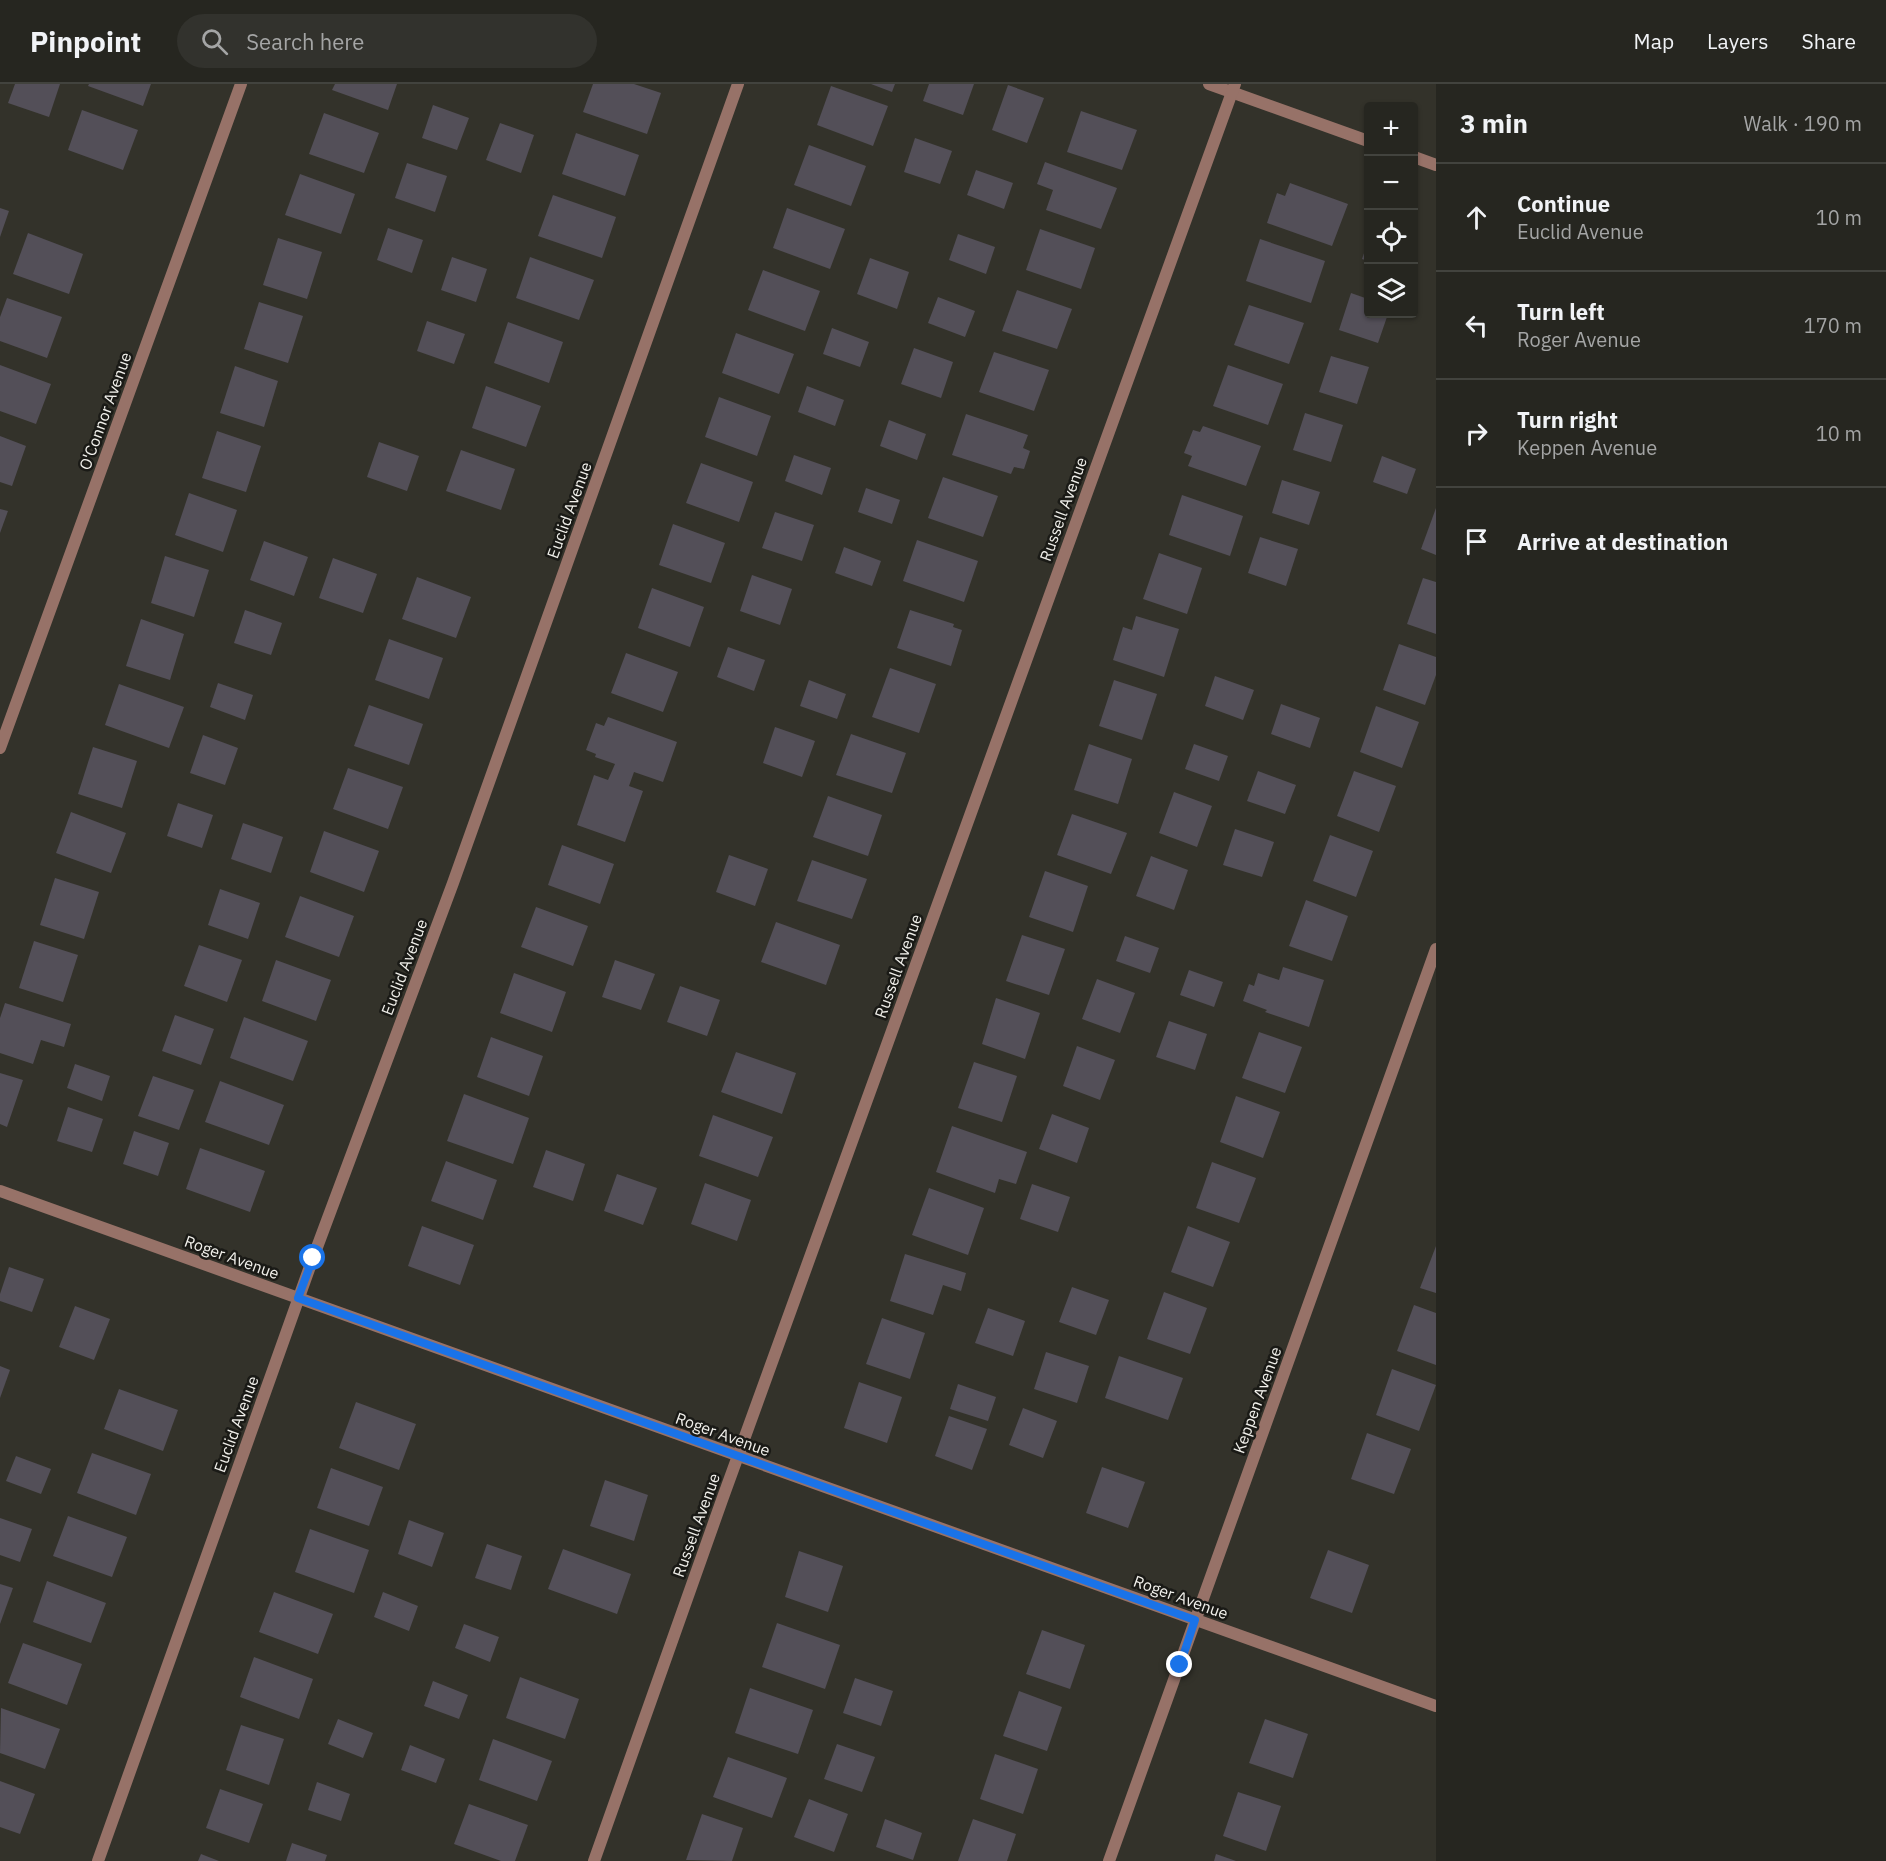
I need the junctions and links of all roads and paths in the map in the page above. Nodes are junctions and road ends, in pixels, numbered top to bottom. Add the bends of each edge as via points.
1 (241, 84) edge
2 (738, 84) edge
3 (1209, 84) edge
4 (1234, 88) edge
5 (1364, 139) edge
6 (1418, 159) edge
7 (1436, 165) edge
8 (0, 748) edge
9 (1436, 949) edge
10 (0, 1191) edge
11 (298, 1298) junction
12 (738, 1457) junction
13 (1195, 1620) junction
14 (1436, 1706) edge
15 (98, 1861) edge
16 (594, 1861) edge
17 (1109, 1861) edge

1 - 8 street, O'Connor Avenue
2 - 11 street, Euclid Avenue via 453,883
3 - 4 street
4 - 5 street
4 - 12 street, Russell Avenue
6 - 7 street
9 - 13 street, Keppen Avenue
10 - 11 street, Roger Avenue
11 - 12 street, Roger Avenue
11 - 15 street, Euclid Avenue
12 - 13 street, Roger Avenue
12 - 16 street, Russell Avenue
13 - 14 street, Roger Avenue
13 - 17 street, Keppen Avenue

